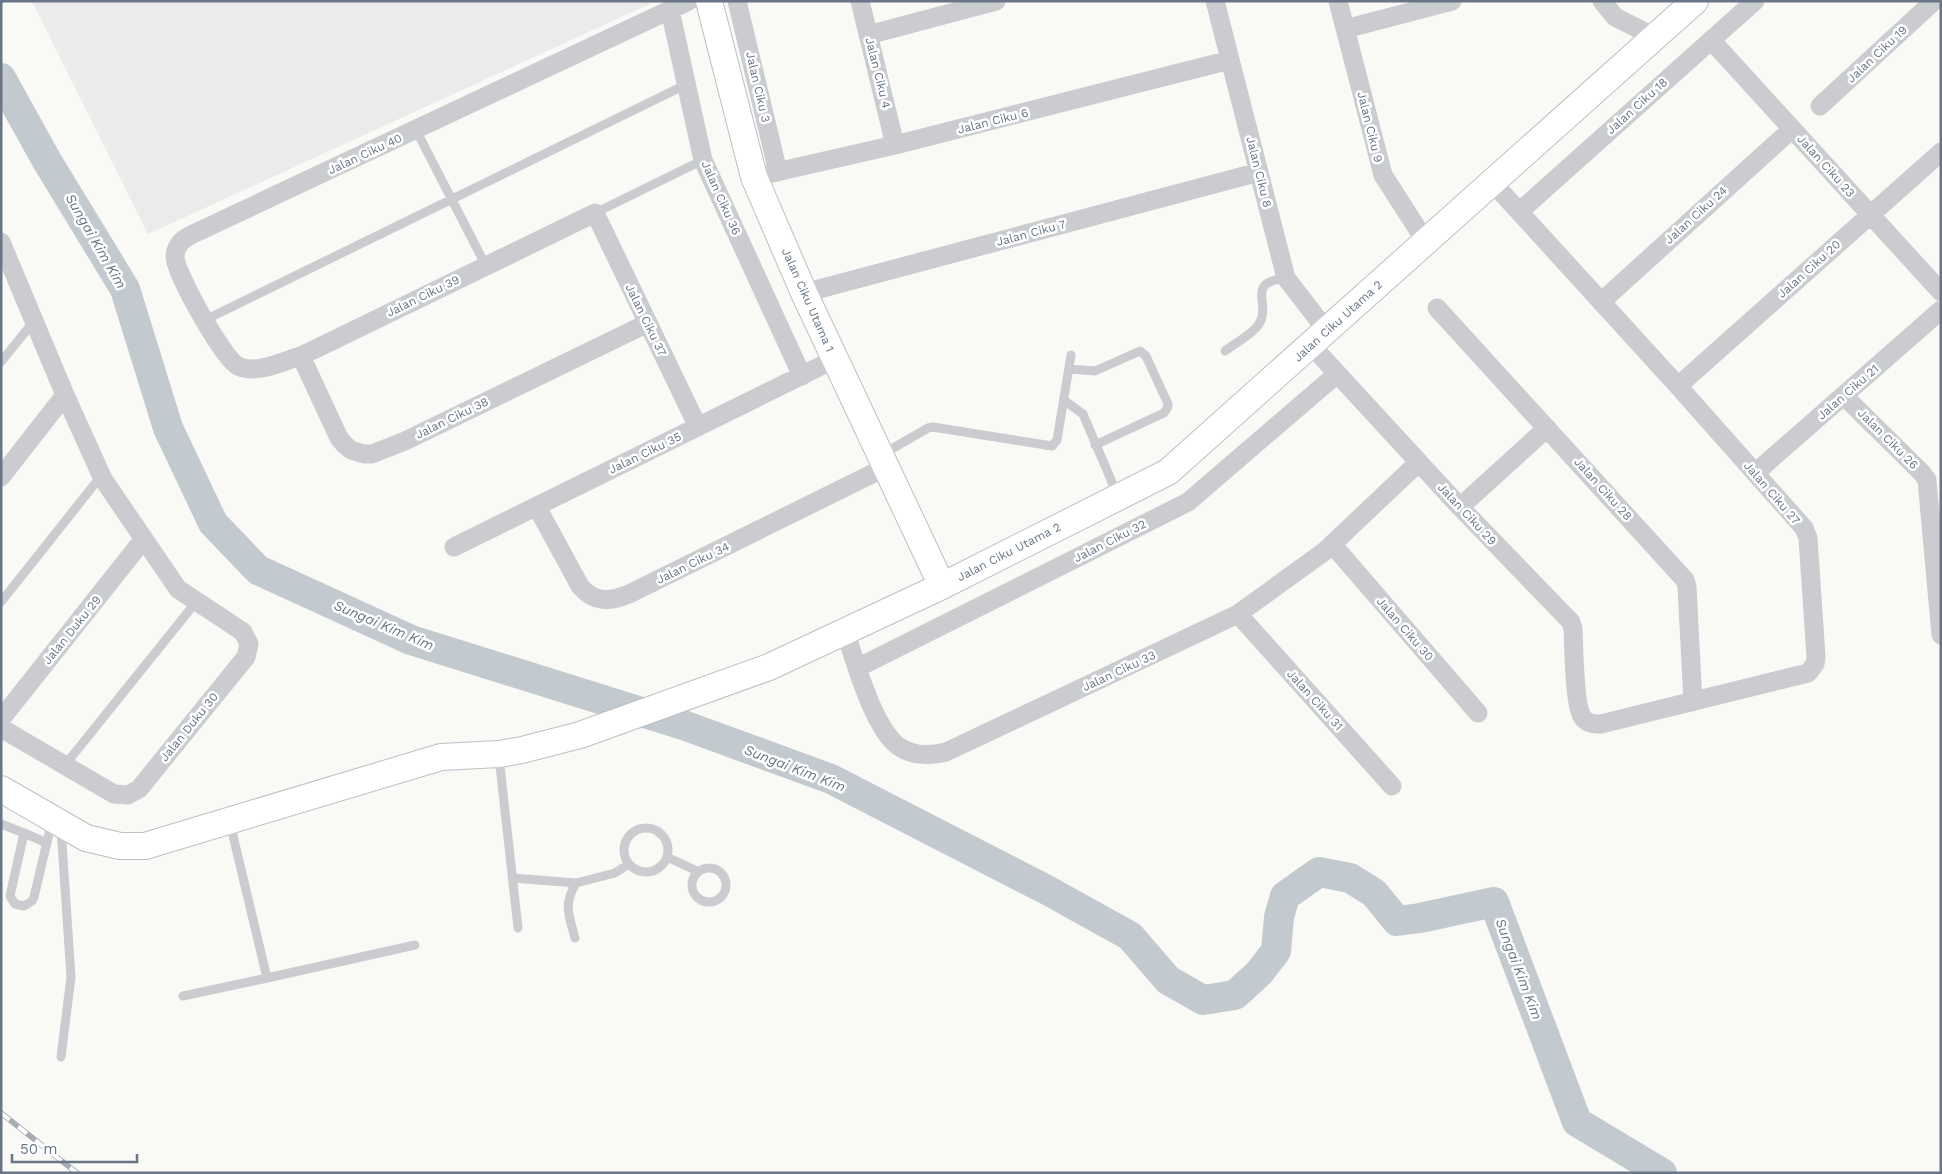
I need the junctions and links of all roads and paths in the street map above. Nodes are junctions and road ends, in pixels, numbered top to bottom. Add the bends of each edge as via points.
1 (689, 1) edge
2 (709, 1) edge
3 (737, 1) edge
4 (860, 1) edge
5 (996, 1) edge
6 (1215, 1) edge
7 (1338, 1) edge
8 (1452, 1) edge
9 (1602, 1) edge
10 (1755, 1) edge
11 (1934, 1) edge
12 (1689, 4) edge
13 (670, 10) junction
14 (1345, 29) junction
15 (868, 35) junction
16 (1655, 38) junction
17 (1711, 40) junction
18 (1230, 60) junction
19 (685, 85) junction
20 (1820, 106) dead end
21 (1792, 129) junction
22 (416, 130) junction
23 (895, 145) junction
24 (1941, 152) edge
25 (703, 160) junction
26 (1259, 172) junction
27 (766, 175) junction
28 (1493, 183) junction
29 (452, 198) junction
30 (595, 212) junction
31 (1519, 212) junction
32 (1870, 215) junction
33 (1426, 242) junction
34 (2, 247) edge
35 (486, 266) junction
36 (1286, 278) junction
37 (804, 292) junction
38 (1941, 292) edge
39 (1601, 302) junction
40 (1437, 308) dead end
41 (1941, 310) edge
42 (205, 320) junction
43 (34, 321) junction
44 (648, 323) junction
45 (1319, 338) junction
46 (1225, 351) dead end
47 (1071, 354) dead end
48 (301, 356) junction
49 (835, 359) junction
50 (1, 362) edge
51 (248, 369) joint
52 (1069, 369) junction
53 (1338, 374) junction
54 (802, 376) junction
55 (1678, 386) junction
56 (65, 395) junction
57 (1844, 396) junction
58 (1065, 401) junction
59 (698, 427) junction
60 (1547, 428) junction
61 (1095, 445) junction
62 (884, 461) junction
63 (1419, 462) junction
64 (1756, 473) junction
65 (101, 476) junction
66 (1, 477) edge
67 (1118, 497) junction
68 (537, 507) junction
69 (1460, 507) junction
70 (144, 540) junction
71 (1332, 544) junction
72 (454, 547) dead end
73 (942, 586) junction
74 (1, 602) edge
75 (196, 602) junction
76 (1238, 614) junction
77 (845, 631) junction
78 (1941, 635) edge
79 (857, 668) junction
80 (1578, 702) joint
81 (1694, 702) junction
82 (1478, 713) dead end
83 (1, 719) edge
84 (1, 728) edge
85 (499, 754) junction
86 (65, 765) junction
87 (1392, 786) dead end
88 (1, 789) edge
89 (229, 820) junction
90 (1, 824) edge
91 (53, 828) junction
92 (24, 833) junction
93 (667, 857) junction
94 (629, 864) junction
95 (697, 871) dead end
96 (512, 878) junction
97 (576, 883) junction
98 (518, 928) dead end
99 (575, 938) dead end
100 (415, 945) dead end
101 (266, 978) junction
102 (183, 996) dead end
103 (61, 1057) dead end

1 - 13 street, Jalan Ciku 40
2 - 27 street, Jalan Ciku Utama 1
3 - 27 street, Jalan Ciku 3
4 - 15 street, Jalan Ciku 4
5 - 15 street
6 - 18 street, Jalan Ciku 8
7 - 14 street, Jalan Ciku 9
8 - 14 street
9 - 16 street via 1615,18
10 - 17 street, Jalan Ciku 18
11 - 20 street, Jalan Ciku 19
12 - 16 street, Jalan Ciku Utama 2
13 - 19 street, Jalan Ciku 36
13 - 22 street, Jalan Ciku 40
14 - 33 street, Jalan Ciku 9 via 1383,175
15 - 23 street, Jalan Ciku 4
16 - 28 street, Jalan Ciku Utama 2
17 - 21 street, Jalan Ciku 23
17 - 31 street, Jalan Ciku 18
18 - 23 street, Jalan Ciku 6
18 - 26 street, Jalan Ciku 8
19 - 25 street, Jalan Ciku 36
19 - 29 lane
21 - 32 street, Jalan Ciku 23
21 - 39 street, Jalan Ciku 24
22 - 29 lane
22 - 42 street, Jalan Ciku 40 via 182,240 175,258
23 - 27 street, Jalan Ciku 6
24 - 32 street, Jalan Ciku 20
25 - 30 lane
25 - 54 street, Jalan Ciku 36
26 - 36 street, Jalan Ciku 8
26 - 37 street, Jalan Ciku 7
27 - 37 street, Jalan Ciku Utama 1
28 - 31 street, Jalan Ciku 27
28 - 33 street, Jalan Ciku Utama 2
29 - 35 lane
29 - 42 lane
30 - 35 street, Jalan Ciku 39
30 - 44 street, Jalan Ciku 37
31 - 39 street, Jalan Ciku 27
32 - 38 street, Jalan Ciku 23
32 - 55 street, Jalan Ciku 20
33 - 45 street, Jalan Ciku Utama 2
34 - 43 street
35 - 48 street, Jalan Ciku 39
36 - 45 street, Jalan Ciku 8
36 - 46 lane via 1265,285 1260,322
37 - 49 street, Jalan Ciku Utama 1
39 - 55 street, Jalan Ciku 27
40 - 60 street, Jalan Ciku 28
41 - 57 street, Jalan Ciku 21
42 - 51 street, Jalan Ciku 40 via 230,360
43 - 50 lane
43 - 56 street
44 - 48 street, Jalan Ciku 38 via 372,454 351,450 339,438
44 - 59 street, Jalan Ciku 37
45 - 53 street, Jalan Ciku 29
45 - 67 street, Jalan Ciku Utama 2 via 1168,472
47 - 52 lane
48 - 51 street, Jalan Ciku 39
49 - 54 street, Jalan Ciku 35
49 - 62 street, Jalan Ciku Utama 1
52 - 58 lane
52 - 61 lane via 1095,371 1140,351 1146,356 1168,404 1164,413
53 - 63 street, Jalan Ciku 29
53 - 79 street, Jalan Ciku 32 via 1188,502
54 - 59 street, Jalan Ciku 35
55 - 64 street, Jalan Ciku 27
56 - 65 street
56 - 66 street
57 - 64 street, Jalan Ciku 21
57 - 78 street, Jalan Ciku 26 via 1927,480
58 - 61 lane via 1083,414
58 - 62 lane via 1057,440 1052,446 930,427
59 - 68 street, Jalan Ciku 35
60 - 69 street
60 - 81 street, Jalan Ciku 28 via 1685,580
61 - 67 lane
62 - 68 street, Jalan Ciku 34 via 629,594 610,600 590,596 580,586
62 - 73 street, Jalan Ciku Utama 1
63 - 69 street, Jalan Ciku 29
63 - 71 street, Jalan Ciku 33
64 - 81 street, Jalan Ciku 27 via 1808,534 1815,664 1803,676
65 - 70 street
65 - 74 lane
67 - 73 street, Jalan Ciku Utama 2
68 - 72 street, Jalan Ciku 35
69 - 80 street, Jalan Ciku 29 via 1570,622
70 - 75 street via 176,585
70 - 83 street, Jalan Duku 29
71 - 76 street, Jalan Ciku 33
71 - 82 street, Jalan Ciku 30
73 - 77 street, Jalan Ciku Utama 2
75 - 86 lane
75 - 86 street, Jalan Duku 30 via 247,638 246,656 139,789 128,795 114,794
76 - 79 street, Jalan Ciku 33 via 936,754 911,752 889,738
76 - 87 street, Jalan Ciku 31
77 - 79 street, Jalan Ciku 33
77 - 85 street, Jalan Ciku Utama 2 via 768,667 580,735
80 - 81 street, Jalan Ciku 27 via 1582,717 1594,724
84 - 86 street
85 - 89 street, Jalan Ciku Utama 2 via 441,757
85 - 96 lane
88 - 91 street, Jalan Ciku Utama 2
89 - 91 street, Jalan Ciku Utama 2 via 145,846 120,846
89 - 101 lane
90 - 92 lane
91 - 92 lane
91 - 92 lane via 34,897 28,904 19,906 12,900 10,891
91 - 103 lane via 71,977
93 - 94 lane via 661,867 650,872 638,871
93 - 94 lane via 668,846 663,835 654,829 642,828 625,842 624,854
93 - 95 lane
94 - 97 lane via 615,873
96 - 97 lane
96 - 98 lane
97 - 99 lane via 567,907
100 - 101 lane
101 - 102 lane

